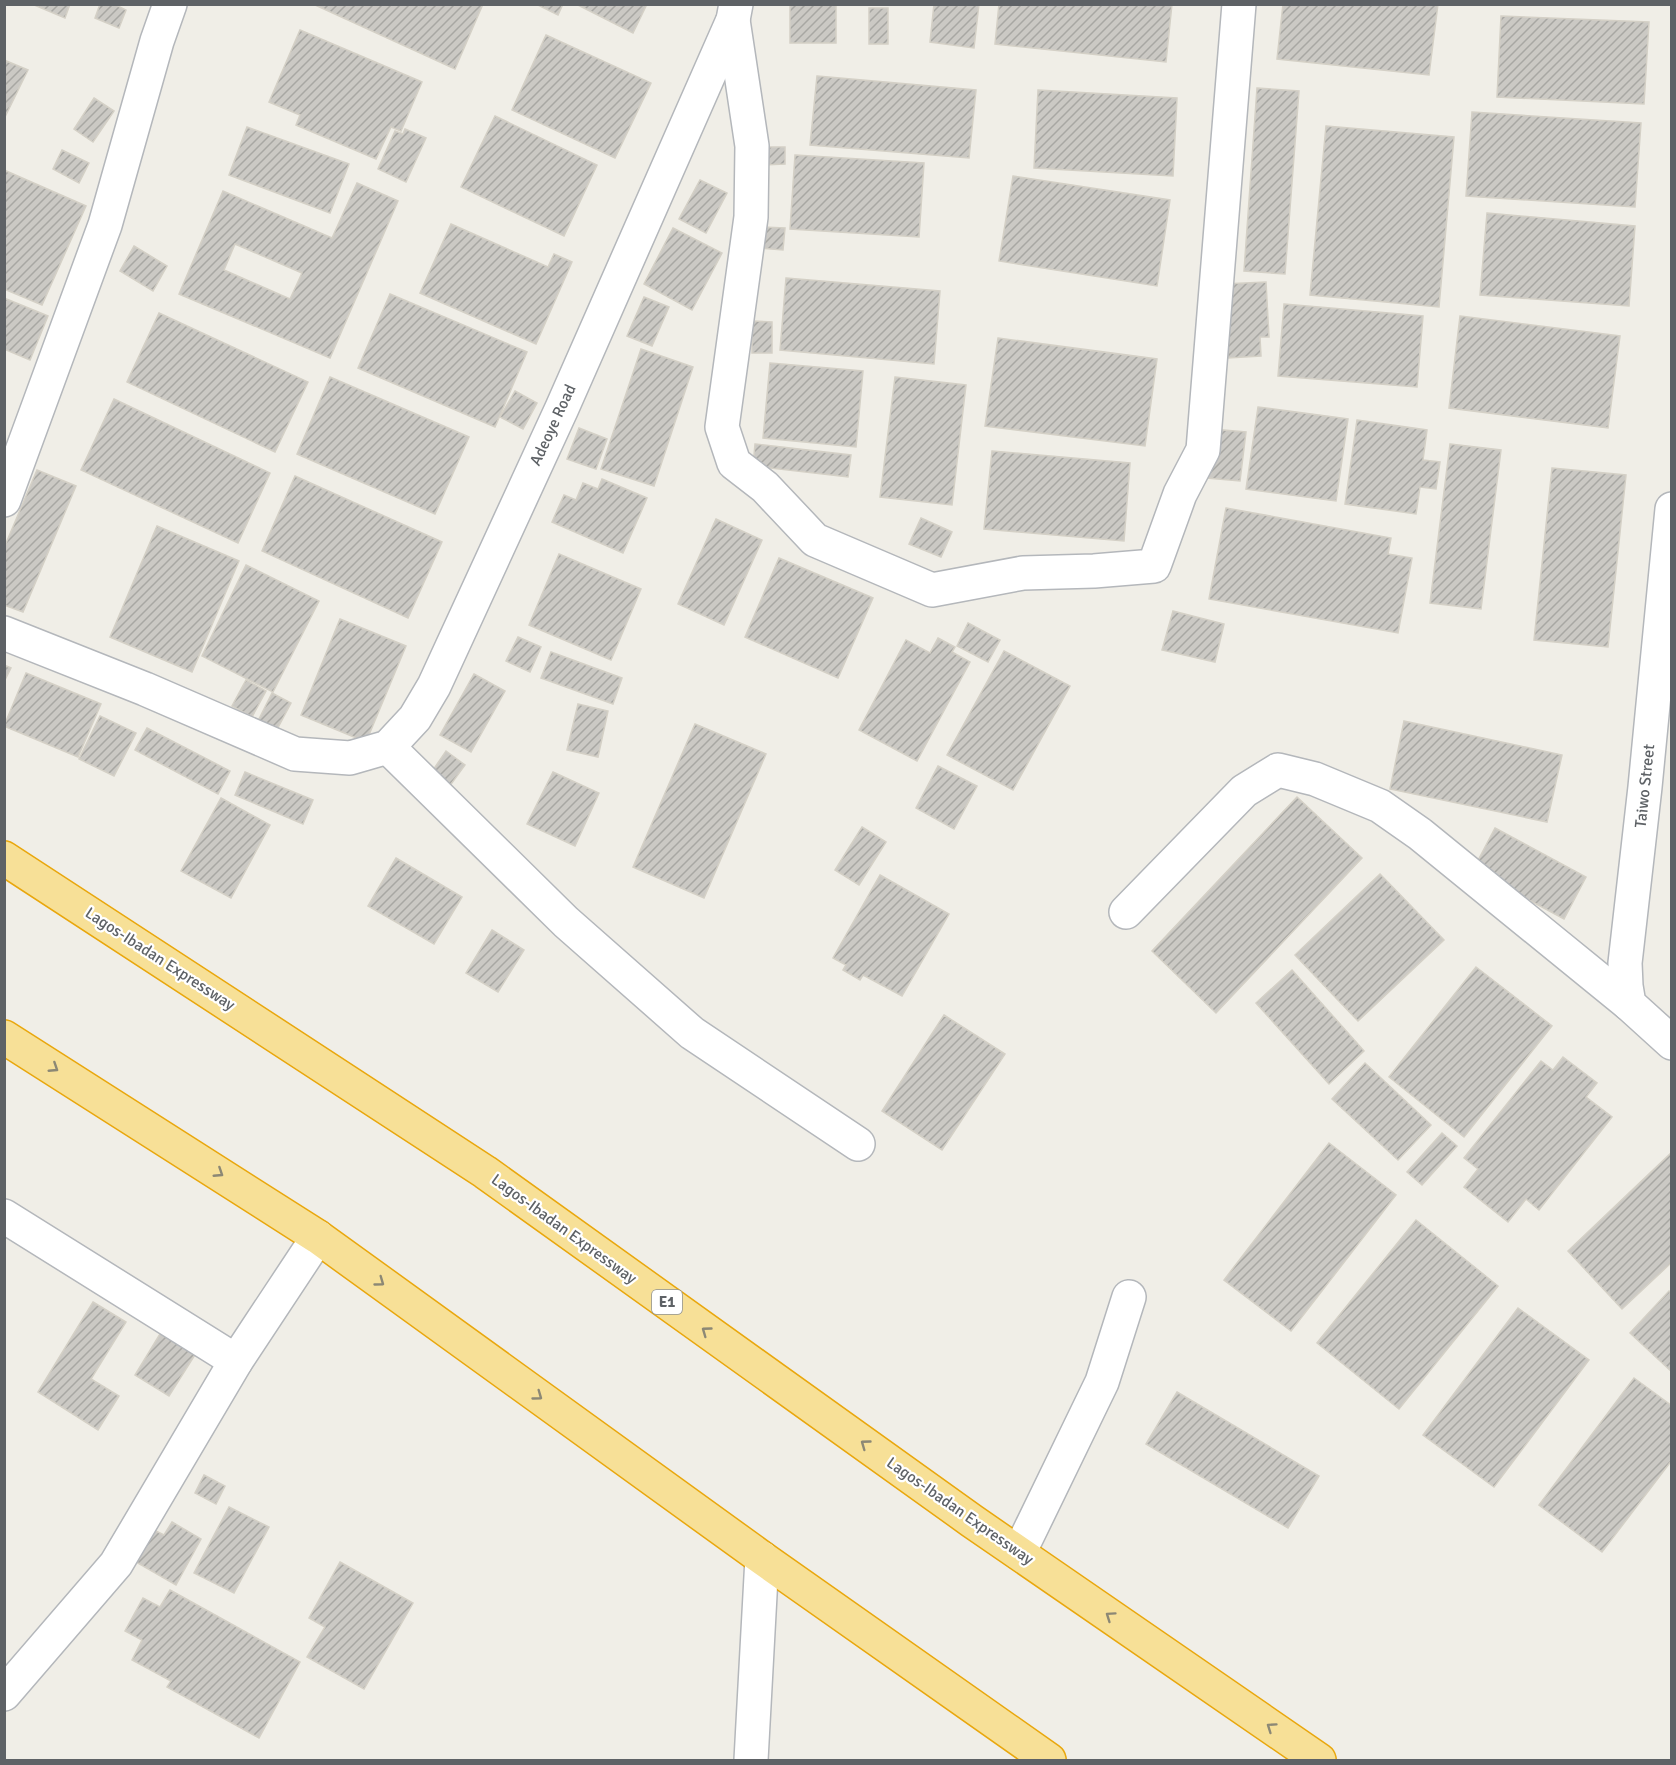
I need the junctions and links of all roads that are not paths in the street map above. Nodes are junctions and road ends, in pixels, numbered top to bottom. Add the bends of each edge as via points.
1 (170, 4) edge
2 (1239, 4) edge
3 (735, 12) edge
4 (4, 500) edge
5 (1671, 509) edge
6 (4, 633) edge
7 (388, 747) junction
8 (4, 858) edge
9 (1126, 912) dead end
10 (1629, 1004) junction
11 (4, 1037) edge
12 (1671, 1043) edge
13 (858, 1144) dead end
14 (4, 1216) edge
15 (318, 1237) junction
16 (1129, 1297) dead end
17 (236, 1361) junction
18 (1019, 1553) junction
19 (762, 1558) junction
20 (4, 1694) edge
21 (751, 1761) edge
22 (1049, 1761) edge
23 (1319, 1761) edge

1 - 4 street via 105,225
2 - 3 street via 1203,450 1180,494 1154,566 1023,573 932,590 815,540 765,487 734,463 722,428 751,217 752,146
3 - 7 street, Adeoye Road via 562,408 434,686 415,718
5 - 10 street, Taiwo Street via 1625,963
6 - 7 street via 295,754 350,758
7 - 13 street via 566,922 692,1034
18 -> 8 highway, Lagos-Ibadan Expressway / E1 via 485,1172
9 - 10 street via 1244,791 1278,770 1315,779 1380,806
10 - 12 street
11 -> 15 highway
14 - 17 street
15 - 17 street
15 -> 19 highway
16 - 18 street via 1102,1382
17 - 20 street via 116,1564
23 -> 18 highway, Lagos-Ibadan Expressway / E1
19 - 21 street
19 - 22 highway

